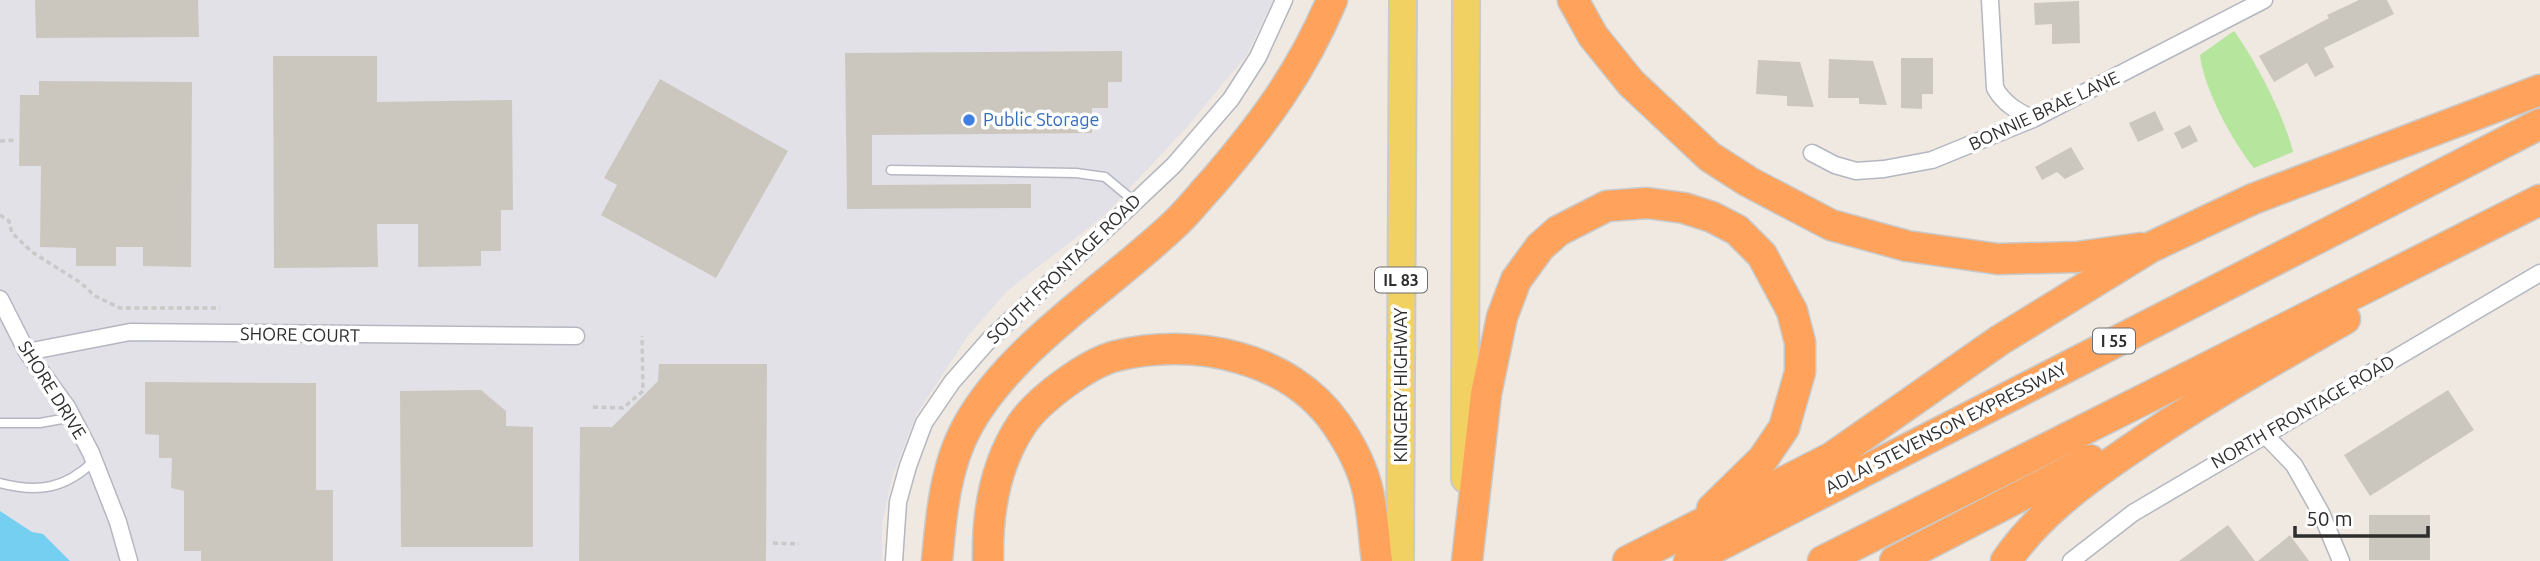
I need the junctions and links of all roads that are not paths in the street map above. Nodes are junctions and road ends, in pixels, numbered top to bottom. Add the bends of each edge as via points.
1 (1284, 0) edge
2 (1332, 0) edge
3 (1403, 0) edge
4 (1466, 0) edge
5 (1573, 0) edge
6 (1990, 0) edge
7 (2264, 0) edge
8 (2245, 5) edge
9 (2540, 90) edge
10 (2033, 119) junction
11 (2540, 124) edge
12 (1812, 153) dead end
13 (891, 170) dead end
14 (2540, 200) edge
15 (1135, 202) junction
16 (2540, 205) edge
17 (2151, 247) junction
18 (2540, 273) edge
19 (0, 299) edge
20 (576, 336) dead end
21 (27, 352) junction
22 (2179, 415) junction
23 (73, 417) junction
24 (0, 423) edge
25 (2265, 435) junction
26 (94, 461) junction
27 (0, 483) edge
28 (1694, 526) junction
29 (129, 561) edge
30 (894, 561) edge
31 (937, 561) edge
32 (988, 561) edge
33 (1377, 561) edge
34 (1400, 561) edge
35 (1466, 561) edge
36 (1628, 561) edge
37 (1689, 561) edge
38 (1823, 561) edge
39 (1895, 561) edge
40 (2006, 561) edge
41 (2071, 561) edge
42 (2341, 561) edge

1 - 15 street, SOUTH FRONTAGE ROAD via 1258,57 1231,99
2 - 31 highway via 1313,43 1251,138 1179,220 1022,357 992,389 966,429 950,472
3 - 34 main road, KINGERY HIGHWAY / IL 83
4 - 35 main road
5 - 17 highway via 1593,36 1631,83 1710,157 1831,225 1907,246 1998,259 2077,257
6 - 10 street via 1995,88 2001,98
7 - 8 street, BONNIE BRAE LANE
8 - 10 street, BONNIE BRAE LANE
9 - 17 highway via 2253,199
10 - 12 street, BONNIE BRAE LANE via 1932,160 1884,169 1856,170
11 - 37 highway, ADLAI STEVENSON EXPRESSWAY / I 55
13 - 15 lane via 1076,173 1105,177
14 - 38 highway
15 - 30 street, SOUTH FRONTAGE ROAD via 989,340 952,382 924,424 908,466 898,502
16 - 22 highway
17 - 28 highway via 2000,341 1831,458
18 - 25 street, NORTH FRONTAGE ROAD
19 - 21 street, SHORE DRIVE
20 - 21 street, SHORE COURT via 130,332
21 - 23 street, SHORE DRIVE
22 - 39 highway
22 - 40 highway via 2073,489 2021,539
23 - 24 lane
23 - 26 street, SHORE DRIVE
25 - 41 street, NORTH FRONTAGE ROAD via 2133,513
25 - 42 street via 2294,465
26 - 27 lane via 78,477 47,488
26 - 29 street, SHORE DRIVE
28 - 35 highway via 1763,459 1784,428 1800,372 1800,342 1792,311 1762,255 1737,230 1684,208 1647,202 1607,206 1558,231 1516,280 1502,317 1486,394
28 - 36 highway
32 - 33 highway via 992,499 1003,460 1023,423 1051,393 1114,356 1195,349 1239,356 1276,372 1308,394 1336,422 1368,491

